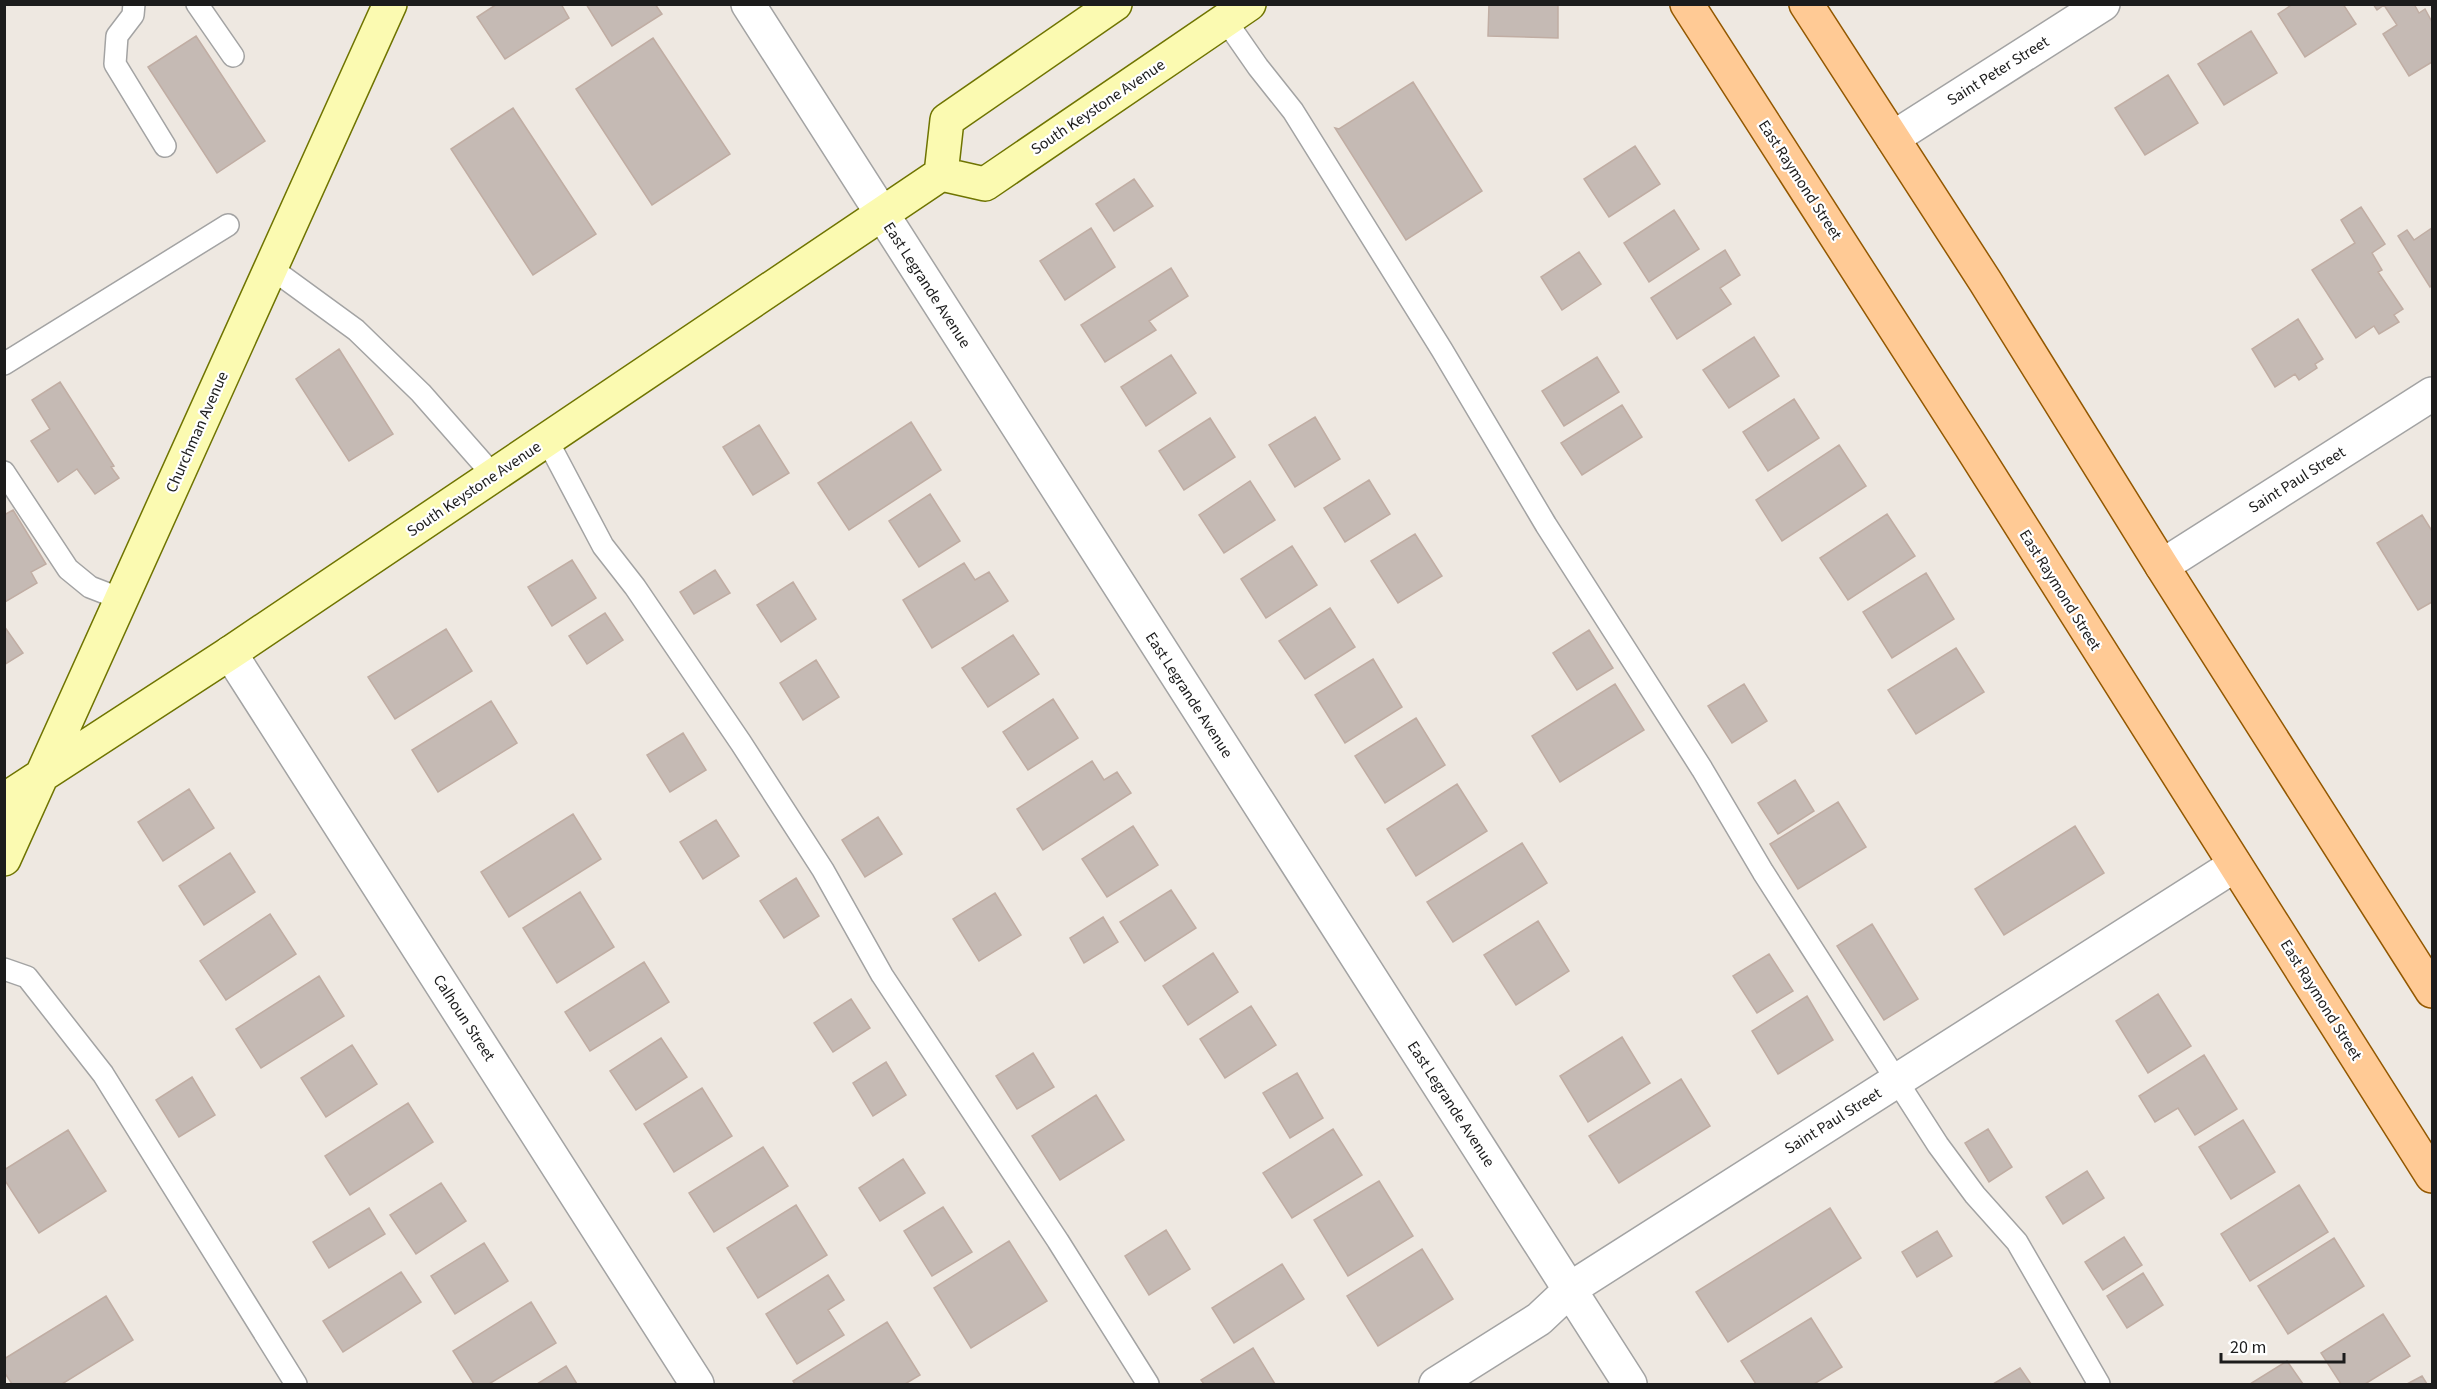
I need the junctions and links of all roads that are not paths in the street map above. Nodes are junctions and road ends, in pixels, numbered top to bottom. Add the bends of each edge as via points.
1 (134, 4) edge
2 (197, 4) edge
3 (390, 4) edge
4 (748, 4) edge
5 (1115, 4) edge
6 (1687, 4) edge
7 (1806, 4) edge
8 (2103, 4) edge
9 (1238, 13) edge
10 (233, 56) dead end
11 (1893, 138) junction
12 (165, 146) dead end
13 (940, 174) junction
14 (882, 215) junction
15 (228, 225) dead end
16 (271, 268) junction
17 (4, 364) edge
18 (2433, 394) edge
19 (547, 440) junction
20 (4, 472) edge
21 (494, 476) junction
22 (2162, 566) junction
23 (121, 599) junction
24 (230, 653) junction
25 (43, 775) junction
26 (4, 800) edge
27 (4, 859) edge
28 (2235, 865) junction
29 (4, 969) edge
30 (2433, 991) edge
31 (1897, 1080) junction
32 (2433, 1176) edge
33 (1569, 1290) junction
34 (296, 1384) edge
35 (696, 1384) edge
36 (1148, 1384) edge
37 (1436, 1384) edge
38 (1630, 1384) edge
39 (2099, 1384) edge

1 - 12 lane via 132,15 117,36 115,63
2 - 10 lane
3 - 16 main road, Churchman Avenue
4 - 14 street, East Legrande Avenue
5 - 13 main road via 946,120
6 - 28 main road, East Raymond Street
7 - 11 main road
8 - 11 street, Saint Peter Street
9 - 13 main road, South Keystone Avenue via 985,184
9 - 31 lane via 1258,67 1293,111 1546,525
11 - 22 main road
13 - 14 main road, South Keystone Avenue
14 - 19 main road, South Keystone Avenue
14 - 33 street, East Legrande Avenue
15 - 17 lane
16 - 21 lane via 356,330 421,393
16 - 23 main road, Churchman Avenue
18 - 22 street, Saint Paul Street
19 - 21 main road, South Keystone Avenue
19 - 36 lane via 603,546 635,586 741,743 823,870 882,975
20 - 23 lane via 68,569 90,587
21 - 24 main road, South Keystone Avenue
22 - 30 main road
23 - 25 main road, Churchman Avenue
24 - 25 main road, South Keystone Avenue
24 - 35 street, Calhoun Street
25 - 26 main road, South Keystone Avenue
25 - 27 main road, Churchman Avenue
28 - 31 street, Saint Paul Street
28 - 32 main road, East Raymond Street
29 - 34 lane via 27,977 103,1074
31 - 33 street, Saint Paul Street
31 - 39 lane via 1975,1195 2017,1242
33 - 37 street, Saint Paul Street via 1539,1319
33 - 38 street, East Legrande Avenue

